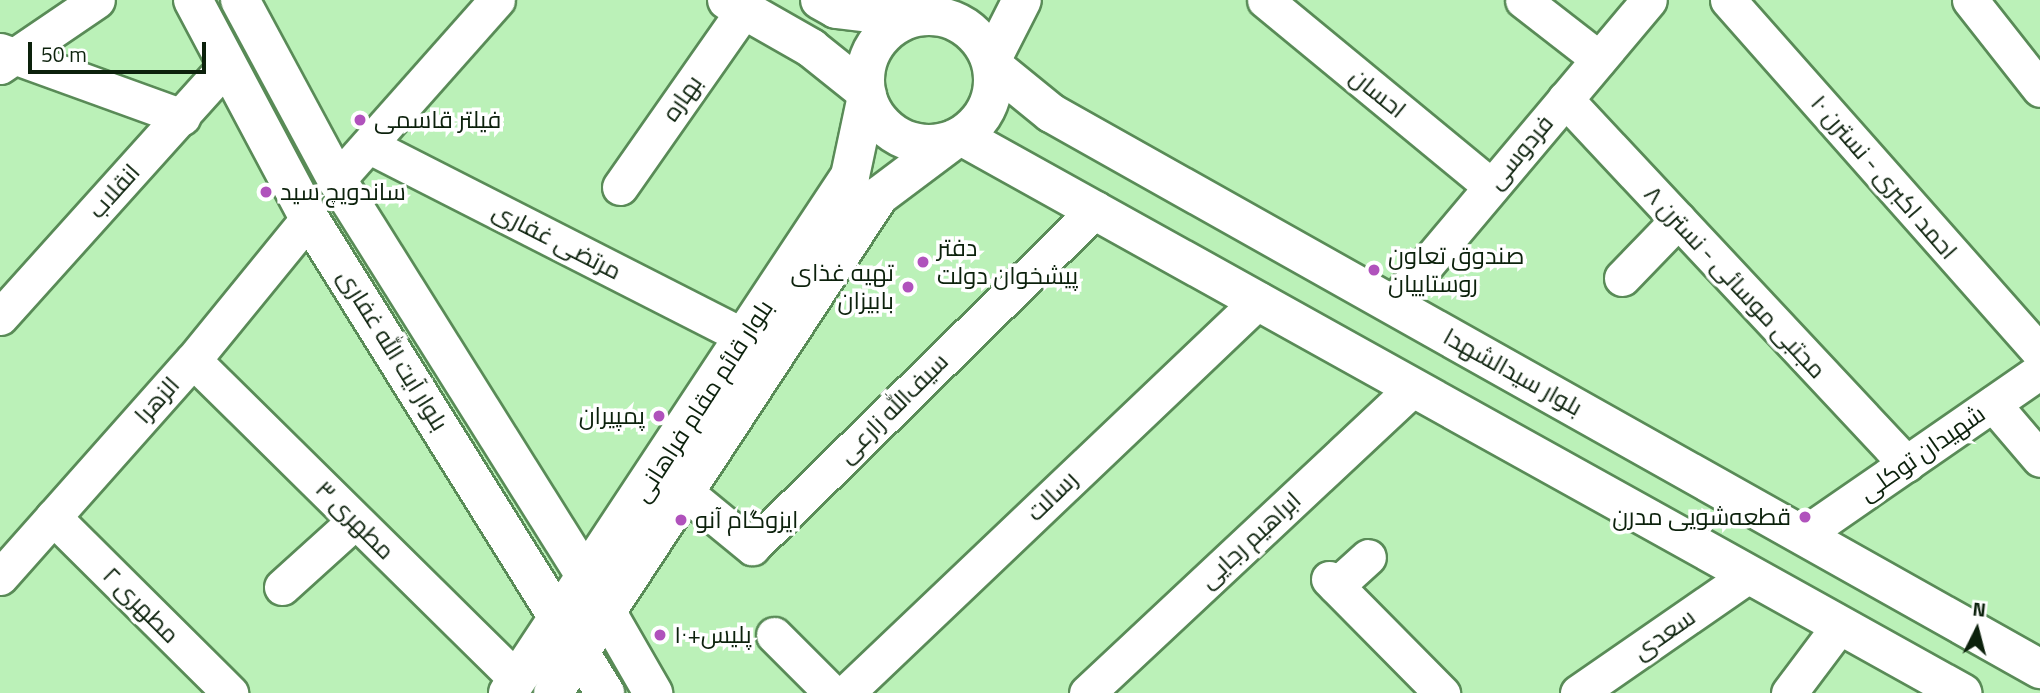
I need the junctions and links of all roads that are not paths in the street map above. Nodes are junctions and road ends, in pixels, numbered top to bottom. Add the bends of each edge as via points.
1 (97, 0) edge
2 (192, 0) edge
3 (240, 0) edge
4 (497, 0) edge
5 (1022, 0) edge
6 (1265, 0) edge
7 (1523, 0) edge
8 (1649, 0) edge
9 (1728, 0) edge
10 (1970, 0) edge
11 (828, 4) edge
12 (735, 5) edge
13 (921, 12) edge
14 (811, 48) junction
15 (4, 58) edge
16 (1599, 59) junction
17 (991, 63) junction
18 (227, 65) junction
19 (2040, 89) edge
20 (867, 94) junction
21 (1565, 99) junction
22 (1051, 113) junction
23 (183, 117) junction
24 (958, 137) junction
25 (370, 146) junction
26 (1023, 166) junction
27 (337, 180) junction
28 (1491, 186) junction
29 (620, 187) dead end
30 (1096, 209) junction
31 (309, 218) junction
32 (1678, 220) junction
33 (1622, 278) dead end
34 (1259, 300) junction
35 (1393, 304) junction
36 (0, 317) edge
37 (745, 337) junction
38 (2040, 353) edge
39 (193, 360) junction
40 (2040, 371) edge
41 (1414, 387) junction
42 (1993, 404) junction
43 (2040, 459) edge
44 (1906, 464) junction
45 (685, 492) junction
46 (52, 517) junction
47 (355, 521) junction
48 (1803, 535) junction
49 (1368, 557) dead end
50 (1750, 574) junction
51 (0, 577) edge
52 (587, 578) junction
53 (282, 587) dead end
54 (606, 613) junction
55 (560, 617) junction
56 (1840, 625) junction
57 (774, 635) dead end
58 (580, 652) junction
59 (2040, 669) edge
60 (513, 686) edge
61 (230, 693) edge
62 (553, 693) edge
63 (605, 693) edge
64 (653, 693) edge
65 (832, 693) edge
66 (846, 693) edge
67 (1087, 693) edge
68 (1442, 693) edge
69 (1578, 693) edge
70 (1788, 693) edge
71 (1962, 693) edge

1 - 15 street
2 - 18 main road, بلوار آیت الله غفاری
3 - 27 main road, بلوار آیت الله غفاری
4 - 25 street
5 - 17 main road
6 - 28 street, احسان
7 - 16 street
8 - 16 street, فردوسی
9 - 38 street, احمد اکبری - نسترن ۱۰
10 - 19 street
11 - 13 main road
11 - 14 main road
12 - 14 main road
12 - 29 street, بهاره
13 - 17 main road via 962,24 975,34
13 - 20 main road via 879,39 869,55
14 - 20 main road
15 - 23 street
16 - 21 street, فردوسی
17 - 22 main road, بلوار سیدالشهدا
17 - 24 main road via 988,106
18 - 23 street, انقلاب
18 - 31 main road, بلوار آیت الله غفاری
20 - 24 main road via 880,120 901,137 919,143
20 - 37 main road, بلوار قائم مقام فراهانی via 850,176
21 - 28 street, فردوسی
21 - 32 street, مجتبی موسائی - نسترن ۸
22 - 26 main road
22 - 35 main road, بلوار سیدالشهدا
23 - 36 street, انقلاب
24 - 26 main road
24 - 45 main road, بلوار قائم مقام فراهانی via 879,197
25 - 27 street
25 - 37 street, مرتضی غفاری
26 - 30 main road
27 - 52 main road, بلوار آیت الله غفاری
28 - 35 street, فردوسی
30 - 34 main road
30 - 45 street, سیف‌الله زارعی via 752,547
31 - 39 street, الزهرا
31 - 55 main road, بلوار آیت الله غفاری
32 - 33 street
32 - 44 street, مجتبی موسائی - نسترن ۸
34 - 41 main road
34 - 66 street, رسالت
35 - 48 main road, بلوار سیدالشهدا
37 - 52 main road, بلوار قائم مقام فراهانی
39 - 46 street, الزهرا
39 - 47 street, مطهری ۳
40 - 42 street, شهیدان توکلی
41 - 50 main road
41 - 67 street, ابراهیم رجایی
42 - 43 street
42 - 44 street, شهیدان توکلی
44 - 48 street, شهیدان توکلی
45 - 54 main road, بلوار قائم مقام فراهانی
46 - 51 street, الزهرا
46 - 61 street, مطهری ۲
47 - 53 street
47 - 60 street, مطهری ۳
48 - 59 main road, بلوار سیدالشهدا
49 - 68 street via 1333,582
50 - 56 main road
50 - 69 street, سعدی
52 - 54 main road, بلوار آیت الله غفاری
52 - 55 main road, بلوار قائم مقام فراهانی
54 - 58 main road, بلوار قائم مقام فراهانی
54 - 64 main road, بلوار آیت الله غفاری
55 - 58 main road, بلوار آیت الله غفاری
55 - 60 main road, بلوار قائم مقام فراهانی
56 - 70 street
56 - 71 main road
57 - 65 street
58 - 62 main road, بلوار قائم مقام فراهانی
58 - 63 main road, بلوار آیت الله غفاری

